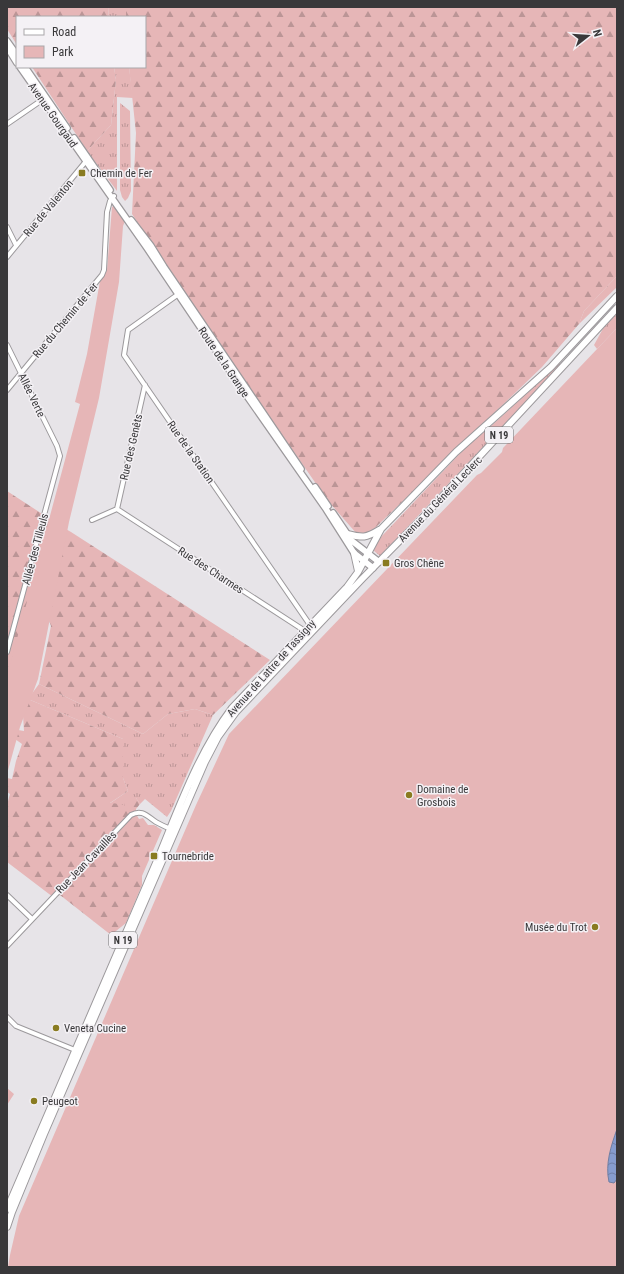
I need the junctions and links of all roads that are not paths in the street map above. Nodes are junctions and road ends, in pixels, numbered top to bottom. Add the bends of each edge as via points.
1 (7, 41) edge
2 (7, 47) edge
3 (16, 54) edge
4 (16, 61) edge
5 (21, 68) edge
6 (26, 68) edge
7 (42, 100) junction
8 (7, 124) edge
9 (87, 160) junction
10 (113, 197) junction
11 (7, 227) edge
12 (16, 245) junction
13 (7, 257) edge
14 (179, 293) junction
15 (617, 296) edge
16 (617, 308) edge
17 (7, 345) edge
18 (20, 373) junction
19 (145, 385) junction
20 (7, 390) edge
21 (56, 446) joint
22 (117, 509) junction
23 (92, 520) dead end
24 (381, 529) junction
25 (345, 535) junction
26 (354, 553) junction
27 (367, 553) junction
28 (363, 561) junction
29 (379, 562) junction
30 (373, 568) junction
31 (358, 572) junction
32 (310, 625) junction
33 (305, 631) junction
34 (7, 652) edge
35 (172, 830) junction
36 (7, 894) edge
37 (32, 919) junction
38 (7, 946) edge
39 (7, 1017) edge
40 (75, 1050) junction
41 (7, 1209) edge
42 (7, 1227) edge

1 - 3 main road
2 - 4 main road
5 - 7 main road, Avenue Gourgaud
6 - 9 main road, Avenue Gourgaud
7 - 8 street
7 - 9 main road, Avenue Gourgaud
9 - 10 main road, Route de la Grange
9 - 12 street, Rue de Valenton
10 - 14 main road, Route de la Grange
10 - 18 street, Rue du Chemin de Fer via 107,212 102,276
11 - 12 street
12 - 13 street, Rue de Valenton
14 - 19 street, Rue de la Station via 128,330 124,355
14 - 25 main road, Route de la Grange via 244,384
15 - 24 main road, Avenue de Lattre de Tassigny / N 19 via 551,367 456,452
16 - 29 main road, Avenue du Général Leclerc / N 19
17 - 18 street, Allée Verte
18 - 20 street, Rue du Chemin de Fer
18 - 21 street, Allée Verte
19 - 22 street, Rue des Genêts
19 - 32 street, Rue de la Station
21 - 34 street, Allée des Tilleuls via 60,458
22 - 23 street
22 - 33 street, Rue des Charmes
24 - 25 main road via 363,538
24 - 27 main road, Avenue de Lattre de Tassigny / N 19
25 - 26 main road, Route de la Grange
25 - 27 main road, Route de la Grange
26 - 28 main road, Route de la Grange
26 - 31 main road
27 - 28 main road, Avenue de Lattre de Tassigny / N 19
27 - 29 main road, Route de la Grange
28 - 30 main road, Route de la Grange
28 - 31 main road, Avenue de Lattre de Tassigny / N 19
29 - 30 main road, Avenue du Général Leclerc / N 19
30 - 35 main road, Avenue du Général Leclerc / N 19 via 231,718 218,736
31 - 32 main road, Avenue de Lattre de Tassigny / N 19
32 - 33 main road, Avenue de Lattre de Tassigny / N 19
33 - 35 main road, Avenue de Lattre de Tassigny / N 19 via 232,708 222,722 196,769
35 - 37 street, Rue Jean Cavaillès via 143,813 131,815
35 - 40 main road, Avenue de Lattre de Tassigny / N 19
35 - 42 main road, N 19
36 - 37 street
37 - 38 street, Rue Jean Cavaillès
39 - 40 street via 16,1026
40 - 41 main road, Avenue de Lattre de Tassigny / N 19

